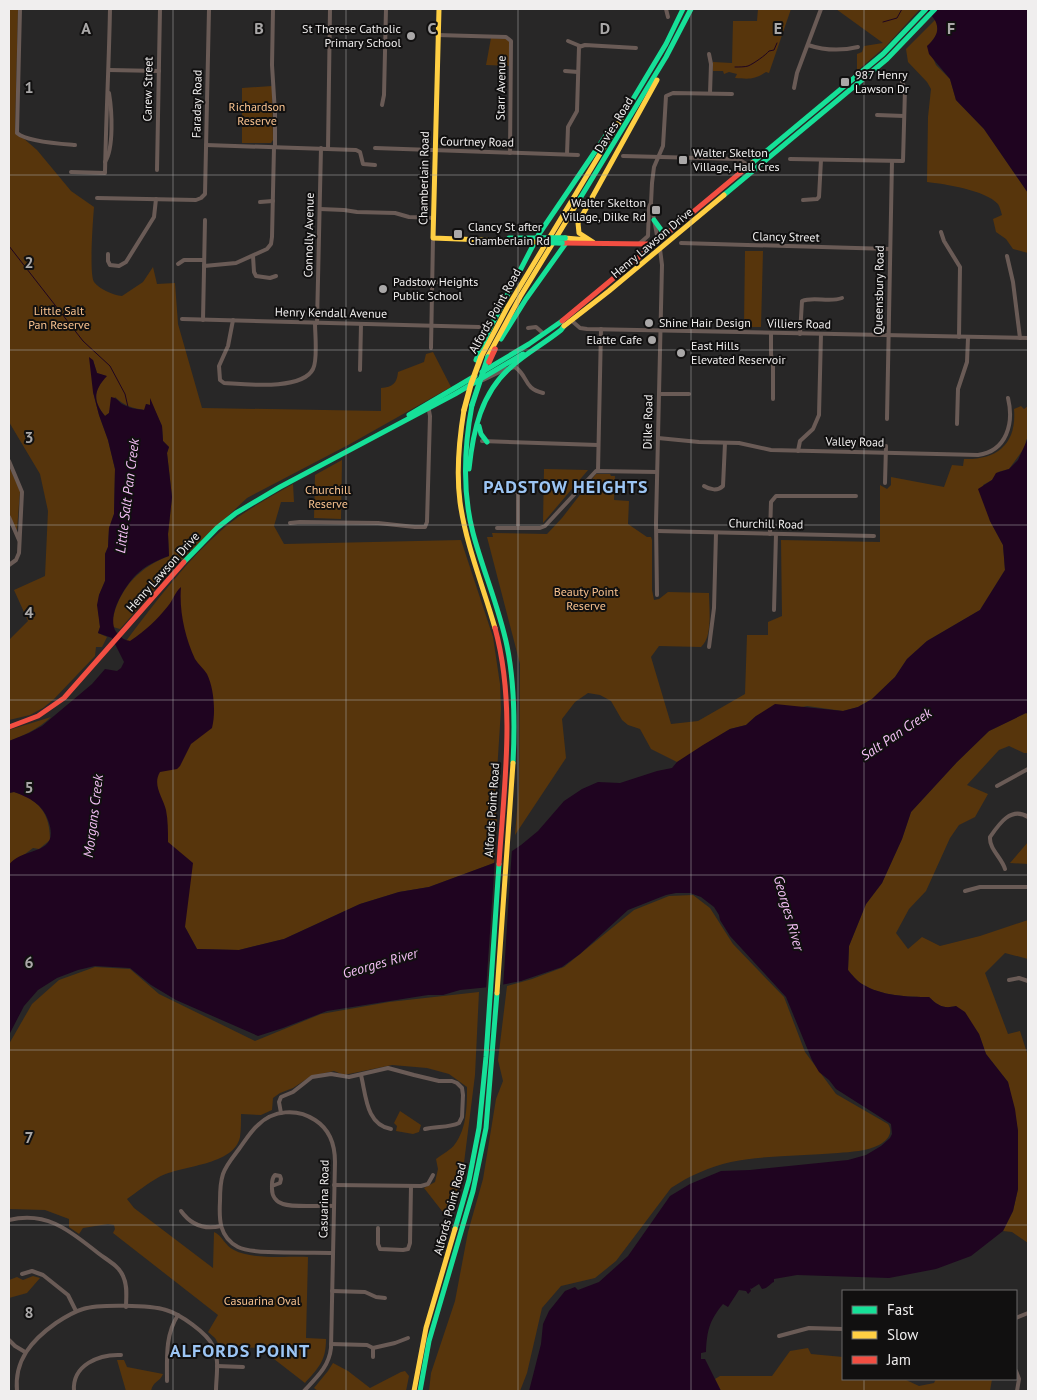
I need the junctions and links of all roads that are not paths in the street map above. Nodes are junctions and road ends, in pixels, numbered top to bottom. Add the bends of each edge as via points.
1 (20, 9) edge
2 (110, 9) edge
3 (160, 9) edge
4 (209, 9) edge
5 (273, 9) edge
6 (330, 9) edge
7 (386, 9) edge
8 (439, 9) edge
9 (666, 9) edge
10 (683, 9) edge
11 (691, 9) edge
12 (821, 9) edge
13 (926, 9) edge
14 (934, 9) edge
15 (668, 17) dead end
16 (920, 21) junction
17 (680, 32) junction
18 (437, 35) junction
19 (568, 41) dead end
20 (808, 45) junction
21 (580, 46) junction
22 (858, 47) dead end
23 (636, 48) dead end
24 (708, 54) dead end
25 (108, 70) junction
26 (159, 71) junction
27 (565, 71) dead end
28 (578, 72) junction
29 (646, 78) junction
30 (902, 82) dead end
31 (794, 88) dead end
32 (710, 93) junction
33 (732, 94) dead end
34 (382, 105) dead end
35 (877, 115) dead end
36 (904, 116) junction
37 (75, 145) dead end
38 (206, 145) junction
39 (274, 147) junction
40 (321, 148) junction
41 (328, 148) junction
42 (376, 148) dead end
43 (435, 151) junction
44 (510, 153) junction
45 (567, 154) junction
46 (578, 155) dead end
47 (623, 156) dead end
48 (658, 157) junction
49 (790, 159) dead end
50 (821, 160) junction
51 (892, 161) junction
52 (376, 165) dead end
53 (752, 168) junction
54 (157, 170) dead end
55 (71, 172) dead end
56 (97, 198) dead end
57 (156, 199) junction
58 (803, 200) dead end
59 (273, 201) junction
60 (260, 202) dead end
61 (651, 203) junction
62 (320, 209) junction
63 (434, 218) junction
64 (205, 220) dead end
65 (654, 220) junction
66 (672, 230) junction
67 (941, 232) dead end
68 (433, 238) junction
69 (564, 241) junction
70 (658, 241) junction
71 (541, 242) junction
72 (593, 242) junction
73 (681, 243) dead end
74 (632, 244) junction
75 (639, 244) junction
76 (660, 249) junction
77 (890, 249) junction
78 (108, 254) dead end
79 (642, 255) junction
80 (253, 256) junction
81 (1007, 256) dead end
82 (204, 260) junction
83 (178, 264) dead end
84 (204, 266) junction
85 (276, 276) dead end
86 (432, 282) junction
87 (460, 282) dead end
88 (842, 298) dead end
89 (182, 319) dead end
90 (203, 320) junction
91 (233, 320) junction
92 (572, 321) junction
93 (316, 323) junction
94 (563, 323) junction
95 (361, 324) junction
96 (432, 325) junction
97 (479, 327) dead end
98 (528, 328) dead end
99 (601, 329) junction
100 (660, 330) junction
101 (771, 333) junction
102 (544, 334) junction
103 (800, 334) junction
104 (821, 334) junction
105 (889, 336) junction
106 (959, 337) junction
107 (968, 338) junction
108 (1020, 338) junction
109 (1028, 338) edge
110 (431, 348) dead end
111 (493, 349) junction
112 (478, 358) junction
113 (512, 367) junction
114 (360, 370) dead end
115 (476, 382) junction
116 (543, 393) dead end
117 (659, 394) junction
118 (689, 394) dead end
119 (1008, 398) dead end
120 (773, 399) dead end
121 (429, 406) junction
122 (481, 411) junction
123 (887, 419) dead end
124 (957, 424) dead end
125 (658, 438) junction
126 (484, 441) joint
127 (725, 443) junction
128 (598, 445) junction
129 (886, 446) dead end
130 (798, 451) junction
131 (885, 453) junction
132 (9, 461) edge
133 (598, 471) junction
134 (657, 472) junction
135 (885, 483) dead end
136 (704, 486) dead end
137 (719, 489) junction
138 (504, 490) dead end
139 (720, 494) dead end
140 (856, 496) dead end
141 (9, 517) edge
142 (290, 523) dead end
143 (518, 527) junction
144 (496, 528) dead end
145 (472, 531) junction
146 (657, 531) junction
147 (716, 533) junction
148 (770, 534) junction
149 (776, 534) junction
150 (874, 536) dead end
151 (20, 542) junction
152 (9, 565) edge
153 (657, 595) dead end
154 (774, 610) dead end
155 (709, 647) dead end
156 (9, 727) edge
157 (1028, 769) edge
158 (997, 786) dead end
159 (1028, 816) edge
160 (1005, 869) dead end
161 (1028, 887) edge
162 (965, 891) dead end
163 (1009, 980) dead end
164 (1028, 981) edge
165 (361, 1075) junction
166 (281, 1113) junction
167 (391, 1129) dead end
168 (425, 1129) dead end
169 (433, 1175) dead end
170 (334, 1185) junction
171 (272, 1186) dead end
172 (412, 1186) junction
173 (334, 1206) junction
174 (182, 1211) dead end
175 (9, 1220) edge
176 (221, 1226) junction
177 (378, 1228) dead end
178 (333, 1253) junction
179 (22, 1274) dead end
180 (332, 1291) junction
181 (385, 1298) dead end
182 (126, 1307) junction
183 (76, 1311) junction
184 (178, 1315) junction
185 (842, 1329) edge
186 (779, 1336) dead end
187 (408, 1338) dead end
188 (9, 1340) edge
189 (331, 1344) junction
190 (373, 1348) junction
191 (25, 1352) junction
192 (122, 1355) dead end
193 (373, 1357) dead end
194 (217, 1366) junction
195 (243, 1367) dead end
196 (1017, 1374) edge
197 (167, 1381) dead end
198 (17, 1391) edge
199 (74, 1391) edge
200 (216, 1391) edge
201 (304, 1391) edge
202 (414, 1391) edge
203 (420, 1391) edge
204 (1017, 1391) edge

1 - 37 street via 17,132 34,140
2 - 25 street
3 - 26 street, Carew Street
4 - 38 street, Faraday Road
5 - 39 street
6 - 41 street
7 - 34 street
8 - 18 main road, Chamberlain Road
9 - 15 street
10 - 29 main road, Davies Road
11 - 17 main road, Davies Road
12 - 20 street
13 - 16 main road, Henry Lawson Drive
14 - 16 main road, Henry Lawson Drive
16 - 53 main road, Henry Lawson Drive via 887,59
17 - 71 main road, Davies Road via 641,99
17 - 72 main road via 636,120 578,223 579,232
18 - 43 main road, Chamberlain Road
18 - 44 street, Starr Avenue via 506,37 512,41
19 - 21 street
20 - 22 street via 825,49
20 - 31 street
21 - 23 street
21 - 28 street
24 - 32 street
25 - 26 street
25 - 55 street via 105,173
26 - 54 street, Carew Street
27 - 28 street
28 - 45 street via 577,112 568,127
29 - 71 main road, Davies Road
29 - 71 main road via 635,90
30 - 36 street via 905,89
32 - 33 street
32 - 48 street via 673,92 666,96 663,146
35 - 36 street
36 - 51 street via 903,161
38 - 39 street
38 - 57 street, Faraday Road via 205,191 201,198
39 - 40 street
39 - 59 street
40 - 41 street
40 - 62 street, Connolly Avenue
41 - 52 street via 356,150 360,152 363,164
42 - 43 street, Courtney Road
43 - 44 street, Courtney Road
43 - 63 main road, Chamberlain Road
44 - 45 street, Courtney Road
45 - 46 street, Courtney Road
47 - 48 street
48 - 53 street via 738,159
48 - 61 street via 653,173
49 - 50 street
50 - 51 street
50 - 58 street via 820,197
51 - 77 street, Queensbury Road
53 - 66 main road, Henry Lawson Drive
53 - 76 main road, Henry Lawson Drive
56 - 57 street
57 - 78 street via 154,217 126,262 110,266
59 - 60 street
59 - 80 street via 271,244
61 - 65 street
61 - 75 street via 648,236
62 - 63 street
62 - 93 street, Connolly Avenue
63 - 68 main road, Chamberlain Road
64 - 82 street
65 - 66 main road via 662,231
65 - 70 street
66 - 70 main road, Henry Lawson Drive
67 - 106 street via 960,267
68 - 71 main road
68 - 86 street, Chamberlain Road
69 - 71 main road, bridge
69 - 72 main road via 585,239
69 - 111 main road
70 - 75 main road
70 - 76 main road
70 - 79 main road, Henry Lawson Drive
71 - 111 main road, Alfords Point Road
71 - 112 main road, Alfords Point Road
71 - 112 main road via 490,328
72 - 74 main road
73 - 77 street, Clancy Street
74 - 75 main road
74 - 79 main road via 640,246
76 - 92 main road, Henry Lawson Drive
76 - 100 street, Dilke Road
77 - 105 street, Queensbury Road
79 - 94 main road, Henry Lawson Drive
80 - 84 street via 231,264
80 - 85 street via 256,276
81 - 108 street
82 - 83 street via 184,260
82 - 84 street
84 - 90 street
86 - 87 street
86 - 96 street, Chamberlain Road
88 - 103 street via 802,301
89 - 90 street, Henry Kendall Avenue
90 - 91 street, Henry Kendall Avenue
91 - 93 street, Henry Kendall Avenue
91 - 93 street, Connolly Avenue via 228,346 219,366 220,380 224,383 283,384 308,375 314,366
92 - 94 main road, Henry Lawson Drive
92 - 99 street, Villiers Road via 582,328
93 - 95 street, Henry Kendall Avenue
94 - 102 main road, Henry Lawson Drive
94 - 113 main road via 561,330
94 - 115 main road, Henry Lawson Drive via 528,351
95 - 96 street, Henry Kendall Avenue
95 - 114 street
96 - 97 street, Henry Kendall Avenue
96 - 110 street, Chamberlain Road
98 - 102 street via 536,327
99 - 100 street, Villiers Road
99 - 128 street
100 - 101 street, Villiers Road
100 - 117 street, Dilke Road
101 - 103 street, Villiers Road
101 - 120 street
102 - 121 main road, Henry Lawson Drive
103 - 104 street, Villiers Road
104 - 105 street, Villiers Road
104 - 130 street via 819,416 813,429 800,441
105 - 106 street, Villiers Road
105 - 123 street, Queensbury Road
106 - 107 street, Villiers Road
107 - 108 street, Villiers Road
107 - 124 street via 967,362 958,389
108 - 109 street, Villiers Road
111 - 145 main road, Alfords Point Road, bridge via 472,405 467,434 466,496
112 - 202 main road, Alfords Point Road, bridge via 462,411 458,482 465,531 496,630 505,673 508,725 480,1115 472,1167 423,1340
113 - 115 street
113 - 116 street via 518,368 530,388
113 - 122 main road via 492,387
115 - 121 main road, Henry Lawson Drive
117 - 118 street
117 - 125 street, Dilke Road
119 - 131 street, Valley Road via 1008,431 1002,443 988,453
121 - 142 street via 426,526
121 - 156 main road, Henry Lawson Drive via 254,501 227,520 190,555 53,708
122 - 126 main road via 479,429
122 - 145 main road via 469,464
125 - 127 street, Valley Road
125 - 134 street, Dilke Road
126 - 128 street
127 - 130 street, Valley Road
127 - 137 street via 723,484
128 - 133 street
129 - 131 street
130 - 131 street, Valley Road
131 - 135 street
132 - 151 street via 22,492
133 - 134 street
133 - 143 street via 548,524 540,528
134 - 146 street, Dilke Road
136 - 137 street
137 - 139 street
138 - 143 street via 520,491
140 - 148 street via 776,496 771,502
141 - 151 street
143 - 144 street
145 - 203 main road, Alfords Point Road via 503,632 512,678 515,724 510,816 486,1128 466,1217 431,1336
146 - 147 street, Churchill Road
146 - 153 street, Dilke Road
147 - 148 street, Churchill Road
147 - 155 street via 714,608
148 - 149 street, Churchill Road
149 - 150 street, Churchill Road
149 - 154 street
151 - 152 street via 18,557
157 - 158 street
159 - 160 street via 1010,815 990,837
161 - 162 street via 984,886
163 - 164 street via 1019,978
165 - 166 street via 344,1078 331,1074 310,1078 294,1092 281,1097
165 - 167 street via 372,1115 381,1126
165 - 168 street via 388,1068 457,1083 463,1095 460,1121
166 - 170 street, Casuarina Road via 306,1115 327,1132 334,1150
166 - 176 street via 256,1126 225,1170 220,1186
169 - 172 street via 426,1185
170 - 172 street
170 - 173 street, Casuarina Road
171 - 173 street via 274,1197 283,1204
172 - 177 street via 408,1249 380,1249
173 - 178 street, Casuarina Road
174 - 176 street via 199,1226
175 - 182 street via 40,1218 71,1232 121,1272 126,1286
176 - 178 street, Casuarina Road via 230,1241 243,1249
178 - 180 street, Casuarina Road
179 - 183 street via 32,1271 41,1274 68,1295
180 - 181 street via 365,1292 376,1298
180 - 189 street, Casuarina Road
182 - 183 street via 95,1306
182 - 184 street via 160,1308
183 - 191 street via 39,1336
184 - 194 street via 211,1342
184 - 197 street via 168,1337
185 - 186 street via 809,1328
187 - 190 street
188 - 191 street
189 - 190 street
189 - 201 street, Casuarina Road via 327,1363
190 - 193 street
191 - 198 street via 18,1371
192 - 199 street via 87,1363 76,1375
194 - 195 street
194 - 200 street
196 - 204 street

